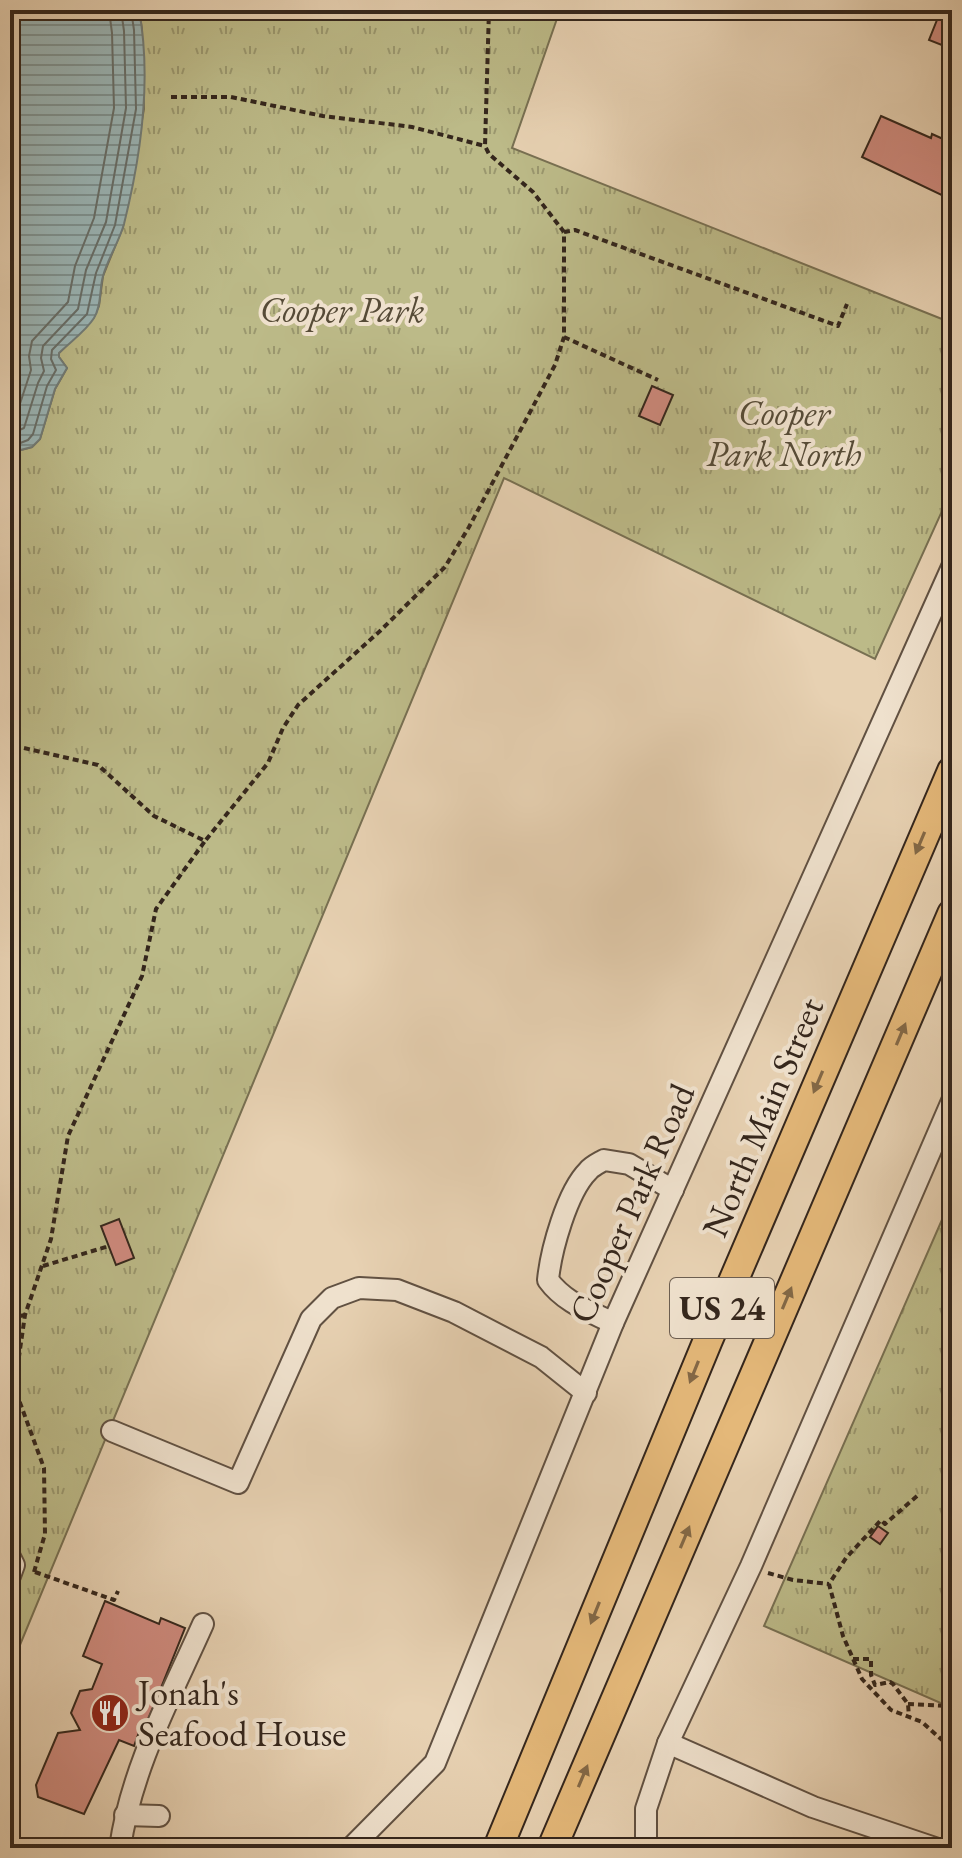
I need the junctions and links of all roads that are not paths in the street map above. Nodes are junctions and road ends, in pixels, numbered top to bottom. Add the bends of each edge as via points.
1 (952, 567) edge
2 (952, 771) edge
3 (952, 914) edge
4 (952, 1101) edge
5 (673, 1190) junction
6 (613, 1323) junction
7 (586, 1393) junction
8 (112, 1431) dead end
9 (203, 1624) dead end
10 (668, 1743) junction
11 (125, 1815) junction
12 (159, 1816) dead end
13 (120, 1848) edge
14 (351, 1848) edge
15 (498, 1848) edge
16 (552, 1848) edge
17 (646, 1848) edge
18 (935, 1848) edge

1 - 5 street, Cooper Park Road
2 -> 15 highway, North Main Street / US 24
16 -> 3 highway, US 24
4 - 10 street via 751,1566
5 - 6 street, Cooper Park Road
5 - 6 street via 629,1164 604,1160 588,1170 572,1195 548,1280 576,1305
6 - 7 street, Cooper Park Road
7 - 8 street via 541,1357 454,1312 397,1290 359,1288 332,1298 311,1319 238,1483
7 - 14 street, Cooper Park Road via 435,1763
9 - 11 street via 134,1782
10 - 17 street via 646,1809
10 - 18 street via 813,1807
11 - 12 street
11 - 13 street

